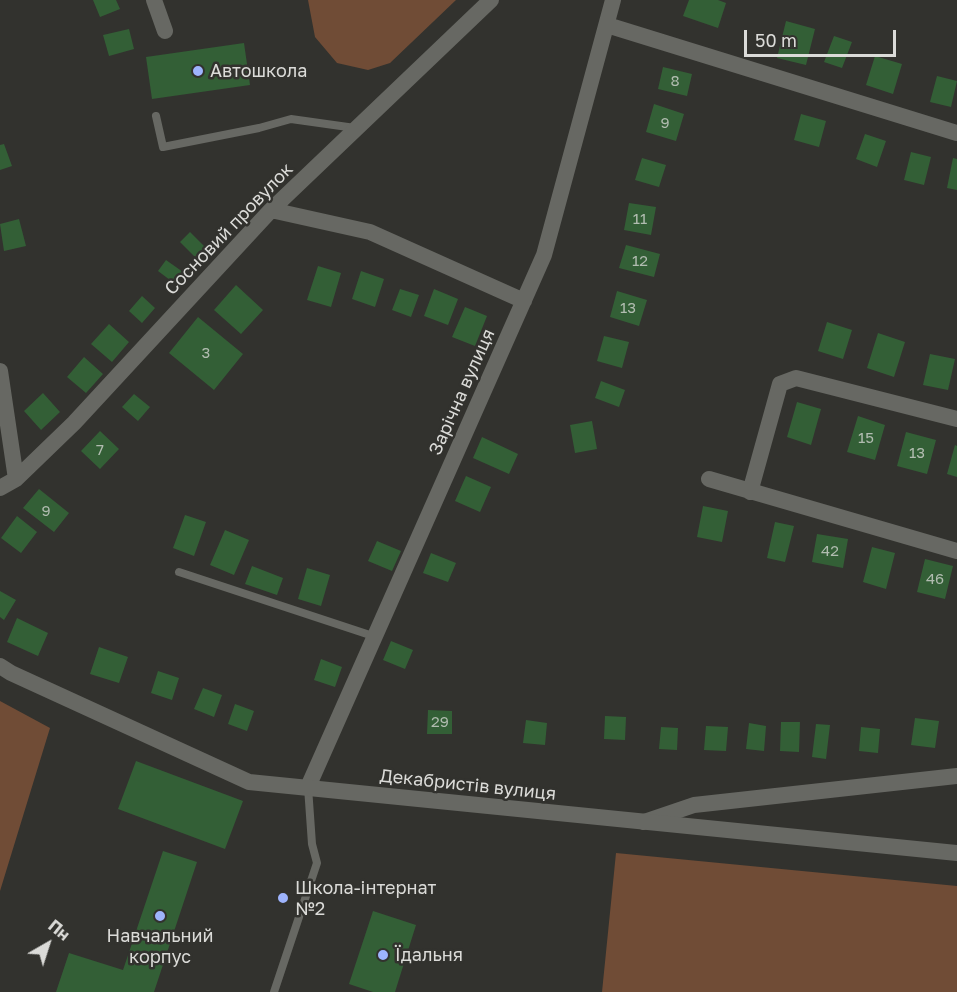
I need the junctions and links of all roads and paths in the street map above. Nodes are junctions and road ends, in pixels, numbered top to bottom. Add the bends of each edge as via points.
1 (154, 0) edge
2 (491, 0) edge
3 (613, 0) edge
4 (607, 25) junction
5 (165, 31) dead end
6 (156, 116) dead end
7 (355, 128) junction
8 (957, 133) edge
9 (271, 210) junction
10 (524, 301) junction
11 (0, 370) edge
12 (957, 419) edge
13 (16, 479) junction
14 (709, 479) dead end
15 (0, 488) edge
16 (750, 492) junction
17 (957, 551) edge
18 (179, 572) dead end
19 (376, 637) junction
20 (0, 666) edge
21 (957, 776) edge
22 (308, 787) junction
23 (640, 823) junction
24 (957, 853) edge
25 (274, 992) edge

1 - 5 street
2 - 7 street, Сосновий провулок
3 - 4 street, Зарічна вулиця
4 - 8 street
4 - 10 street, Зарічна вулиця via 544,255
6 - 7 lane via 163,147 291,119
7 - 9 street, Сосновий провулок
9 - 10 street via 370,232
9 - 13 street, Сосновий провулок via 74,423
10 - 19 street, Зарічна вулиця
11 - 13 street
12 - 16 street via 796,378 780,384
13 - 15 street, Сосновий провулок
14 - 16 street
16 - 17 street
18 - 19 lane
19 - 22 street, Зарічна вулиця
20 - 22 street, Декабристів вулиця via 249,782
21 - 23 street via 694,805
22 - 23 street, Декабристів вулиця
22 - 25 lane via 317,863
23 - 24 street, Декабристів вулиця

